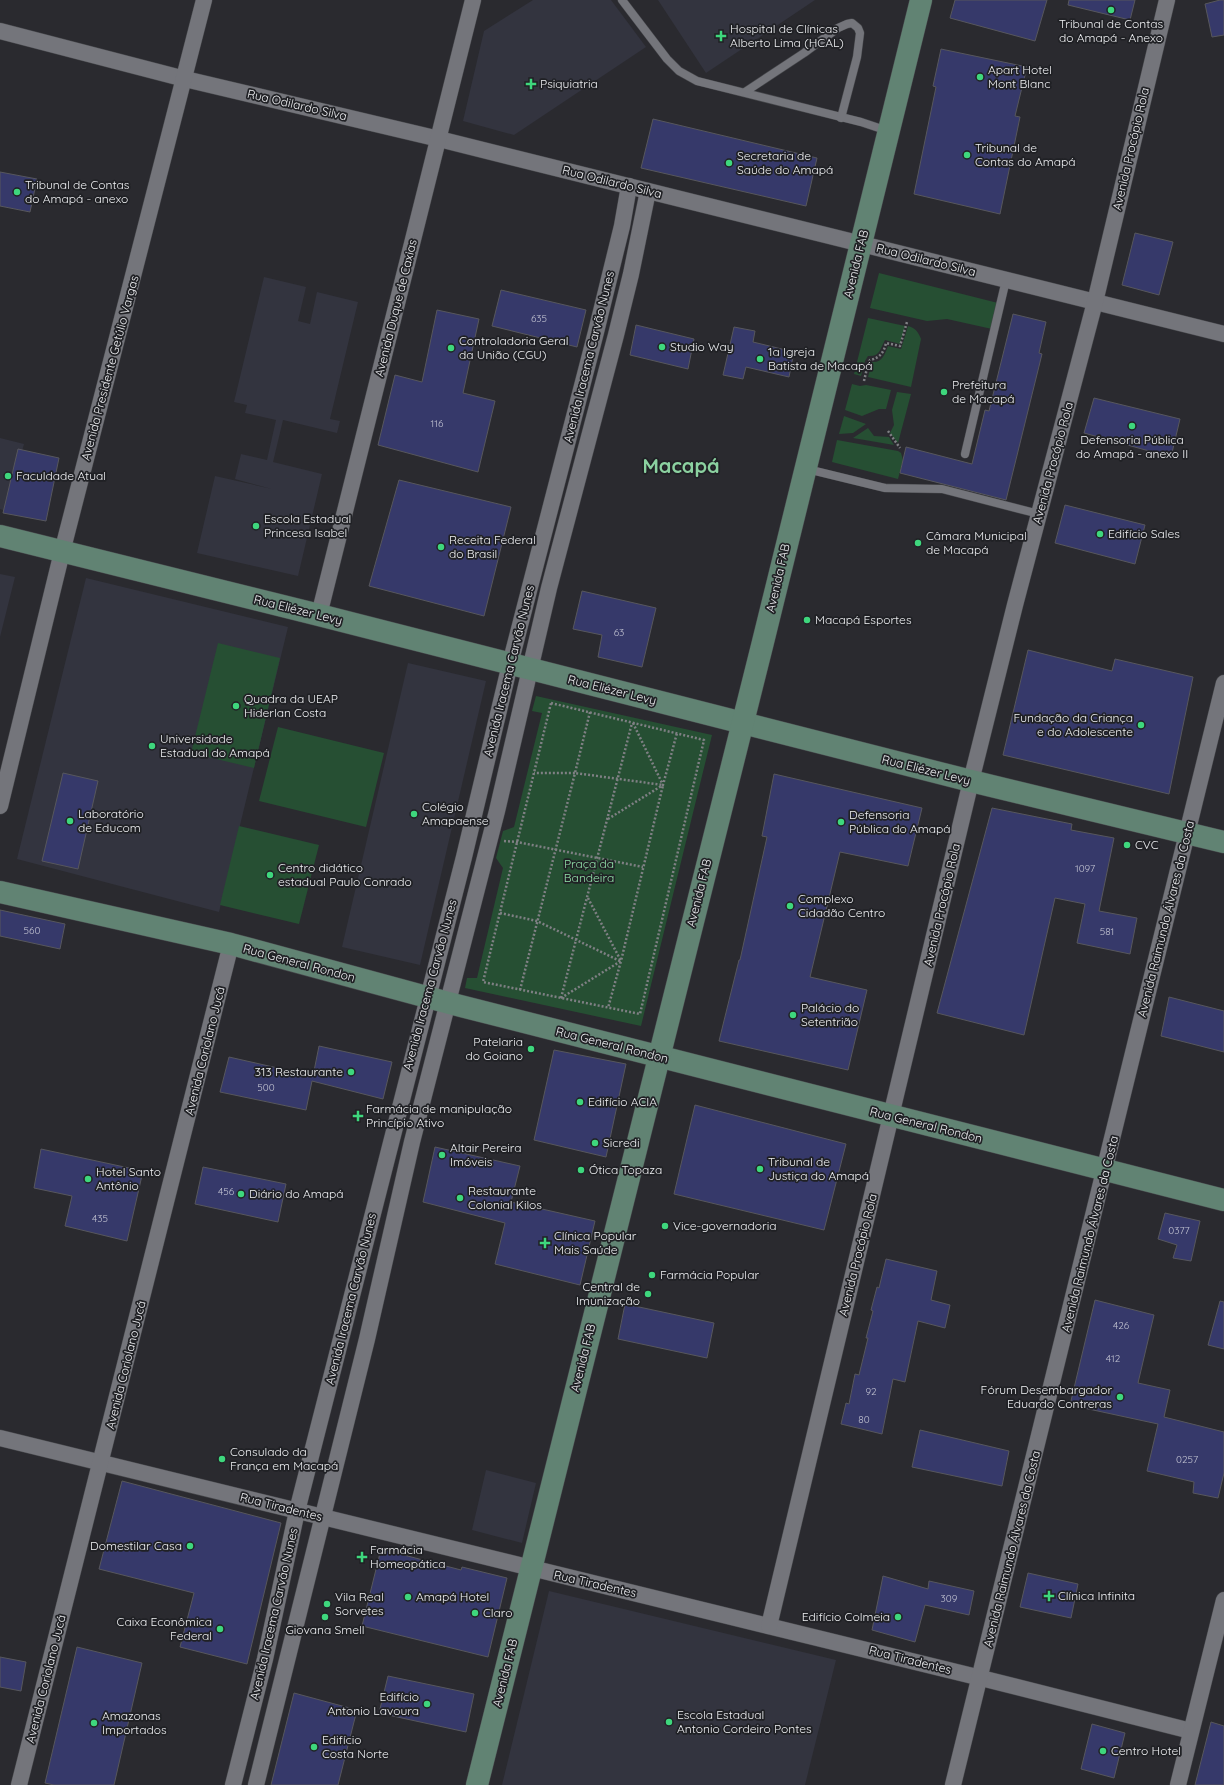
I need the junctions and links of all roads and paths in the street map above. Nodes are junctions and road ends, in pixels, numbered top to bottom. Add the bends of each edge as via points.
1 (204, 0) edge
2 (473, 0) edge
3 (622, 0) edge
4 (920, 0) edge
5 (1167, 0) edge
6 (0, 30) edge
7 (185, 79) junction
8 (745, 92) junction
9 (841, 118) junction
10 (888, 131) junction
11 (439, 139) junction
12 (629, 186) junction
13 (648, 191) junction
14 (861, 244) junction
15 (1006, 280) junction
16 (1095, 302) junction
17 (907, 322) dead end
18 (1224, 334) edge
19 (864, 381) dead end
20 (888, 431) dead end
21 (900, 448) dead end
22 (965, 454) dead end
23 (805, 468) junction
24 (1039, 514) junction
25 (0, 536) edge
26 (62, 552) junction
27 (319, 615) junction
28 (520, 667) junction
29 (1224, 683) edge
30 (590, 712) junction
31 (632, 723) junction
32 (741, 723) junction
33 (677, 734) junction
34 (534, 773) junction
35 (575, 773) junction
36 (618, 779) junction
37 (971, 781) junction
38 (663, 785) junction
39 (476, 805) junction
40 (0, 806) edge
41 (497, 811) junction
42 (608, 819) junction
43 (1186, 833) junction
44 (502, 841) dead end
45 (517, 842) junction
46 (1224, 842) edge
47 (555, 850) junction
48 (464, 857) junction
49 (598, 858) junction
50 (484, 862) junction
51 (643, 867) junction
52 (0, 892) edge
53 (587, 897) junction
54 (500, 913) junction
55 (537, 921) junction
56 (576, 940) junction
57 (231, 944) junction
58 (621, 961) junction
59 (520, 990) junction
60 (427, 997) junction
61 (561, 998) junction
62 (448, 1003) junction
63 (608, 1008) junction
64 (658, 1056) junction
65 (892, 1116) junction
66 (391, 1136) junction
67 (412, 1142) junction
68 (1106, 1170) junction
69 (1224, 1200) edge
70 (0, 1438) edge
71 (102, 1462) junction
72 (297, 1511) junction
73 (322, 1518) junction
74 (530, 1569) junction
75 (1224, 1600) edge
76 (769, 1626) junction
77 (980, 1678) junction
78 (1191, 1731) junction
79 (19, 1785) edge
80 (233, 1785) edge
81 (256, 1785) edge
82 (477, 1785) edge
83 (953, 1785) edge
84 (1178, 1785) edge

1 - 7 street, Avenida Presidente Getúlio Vargas
2 - 11 street, Avenida Duque de Caxias
3 - 8 lane via 679,71 697,81
4 - 10 main road, Avenida FAB
5 - 16 street, Avenida Procópio Rola
6 - 7 street, Rua Odilardo Silva
7 - 11 street, Rua Odilardo Silva
7 - 26 street, Avenida Presidente Getúlio Vargas
8 - 9 lane
8 - 9 lane via 829,34 852,23 858,28 859,44
9 - 10 lane
10 - 14 main road, Avenida FAB
11 - 12 street, Rua Odilardo Silva
11 - 27 street, Avenida Duque de Caxias
12 - 13 street, Rua Odilardo Silva
12 - 28 street, Avenida Iracema Carvão Nunes via 622,226
13 - 14 street, Rua Odilardo Silva
13 - 28 street, Avenida Iracema Carvão Nunes via 616,335 574,490
14 - 15 street, Rua Odilardo Silva
14 - 23 main road, Avenida FAB
15 - 16 street, Rua Odilardo Silva
15 - 22 lane
16 - 18 street, Rua Odilardo Silva
16 - 24 street, Avenida Procópio Rola
17 - 19 path via 900,346 886,343 880,355 870,360
20 - 21 path
23 - 24 lane via 885,488 942,489
23 - 32 main road, Avenida FAB
24 - 37 street, Avenida Procópio Rola
25 - 26 main road, Rua Eliézer Levy
26 - 27 main road, Rua Eliézer Levy
26 - 40 street, Avenida Presidente Getúlio Vargas
27 - 28 main road, Rua Eliézer Levy
28 - 32 main road, Rua Eliézer Levy
28 - 39 street, Avenida Iracema Carvão Nunes
28 - 41 street, Avenida Iracema Carvão Nunes
29 - 43 street, Avenida Raimundo Álvares da Costa
30 - 31 path
30 - 34 path via 551,703
30 - 35 path
31 - 33 path
31 - 36 path
31 - 38 path
32 - 37 main road, Rua Eliézer Levy
32 - 64 main road, Avenida FAB
33 - 38 path
33 - 63 path via 704,740 640,1014
34 - 35 path
34 - 45 path
35 - 36 path
35 - 47 path
36 - 38 path
36 - 42 path
37 - 43 main road, Rua Eliézer Levy
37 - 65 street, Avenida Procópio Rola
38 - 42 path
38 - 51 path
39 - 41 street
39 - 48 street, Avenida Iracema Carvão Nunes
41 - 50 street, Avenida Iracema Carvão Nunes
42 - 49 path
43 - 46 main road, Rua Eliézer Levy
43 - 68 street, Avenida Raimundo Álvares da Costa
44 - 45 path
45 - 47 path
45 - 54 path
47 - 49 path
47 - 55 path
48 - 50 street
48 - 60 street, Avenida Iracema Carvão Nunes
49 - 51 path
49 - 53 path
50 - 62 street, Avenida Iracema Carvão Nunes
51 - 58 path
52 - 57 main road, Rua General Rondon
53 - 56 path
53 - 58 path
54 - 55 path
54 - 59 path via 483,982
55 - 56 path
55 - 59 path
56 - 58 path
56 - 61 path
57 - 60 main road, Rua General Rondon
57 - 71 street, Avenida Coriolano Jucá
58 - 61 path
58 - 63 path
59 - 61 path
60 - 62 main road, Rua General Rondon
60 - 66 street, Avenida Iracema Carvão Nunes
61 - 63 path
62 - 64 main road, Rua General Rondon
62 - 67 street, Avenida Iracema Carvão Nunes
64 - 65 main road, Rua General Rondon
64 - 74 main road, Avenida FAB
65 - 68 main road, Rua General Rondon
65 - 76 street, Avenida Procópio Rola
66 - 67 street
66 - 72 street, Avenida Iracema Carvão Nunes
67 - 73 street, Avenida Iracema Carvão Nunes via 367,1339
68 - 69 main road, Rua General Rondon
68 - 77 street, Avenida Raimundo Álvares da Costa
70 - 71 street, Rua Tiradentes
71 - 72 street, Rua Tiradentes
71 - 79 street, Avenida Coriolano Jucá
72 - 73 street, Rua Tiradentes
72 - 80 street, Avenida Iracema Carvão Nunes via 265,1659
73 - 74 street, Rua Tiradentes
73 - 81 street, Avenida Iracema Carvão Nunes
74 - 76 street, Rua Tiradentes
74 - 82 main road, Avenida FAB
75 - 78 street
76 - 77 street, Rua Tiradentes
77 - 78 street, Rua Tiradentes
77 - 83 street, Avenida Raimundo Álvares da Costa
78 - 84 street

